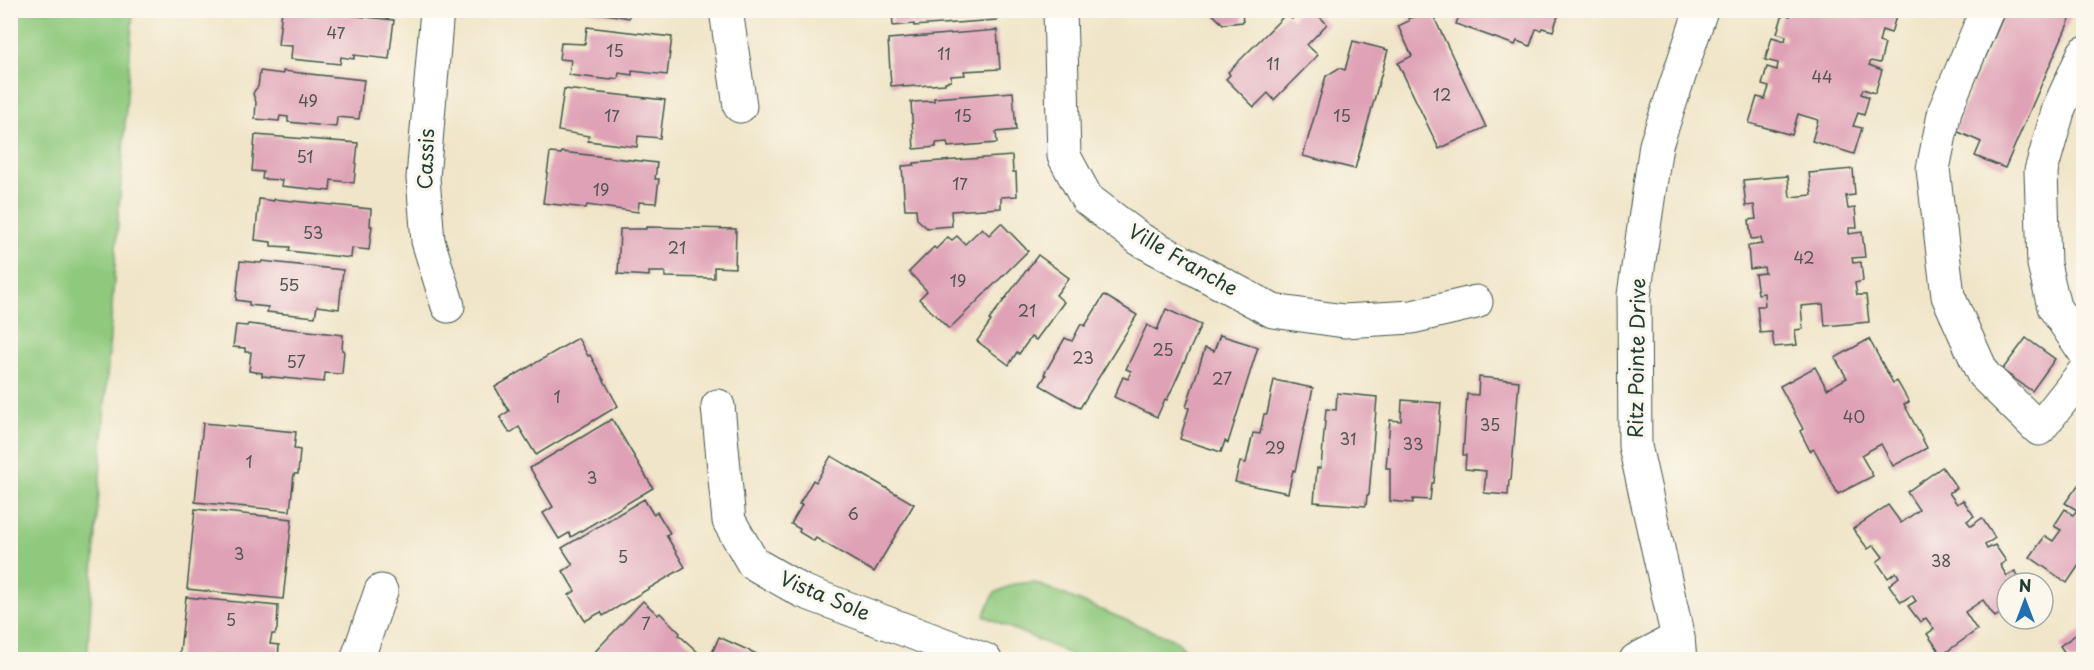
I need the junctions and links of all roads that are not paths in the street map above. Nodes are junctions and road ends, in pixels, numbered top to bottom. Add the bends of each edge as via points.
1 (437, 10) edge
2 (726, 10) edge
3 (1060, 10) edge
4 (1701, 10) edge
5 (1987, 10) edge
6 (2084, 53) edge
7 (740, 106) dead end
8 (1476, 302) dead end
9 (448, 306) dead end
10 (2084, 351) edge
11 (2084, 372) edge
12 (718, 406) dead end
13 (381, 591) dead end
14 (1685, 652) edge
15 (357, 660) edge
16 (985, 660) edge
17 (1636, 660) edge

1 - 9 street, Cassis via 423,178 428,241
2 - 7 street
3 - 8 street, Ville Franche via 1064,156 1087,200 1141,240 1273,311 1344,321 1412,317
4 - 14 street, Ritz Pointe Drive via 1656,145 1634,295 1635,446
5 - 11 street via 1945,110 1933,169 1948,296 1983,374 2039,429
6 - 10 street via 2059,108 2041,171 2044,264 2054,307
12 - 16 street, Vista Sole via 729,521 753,563 802,591
13 - 15 street
14 - 17 street

